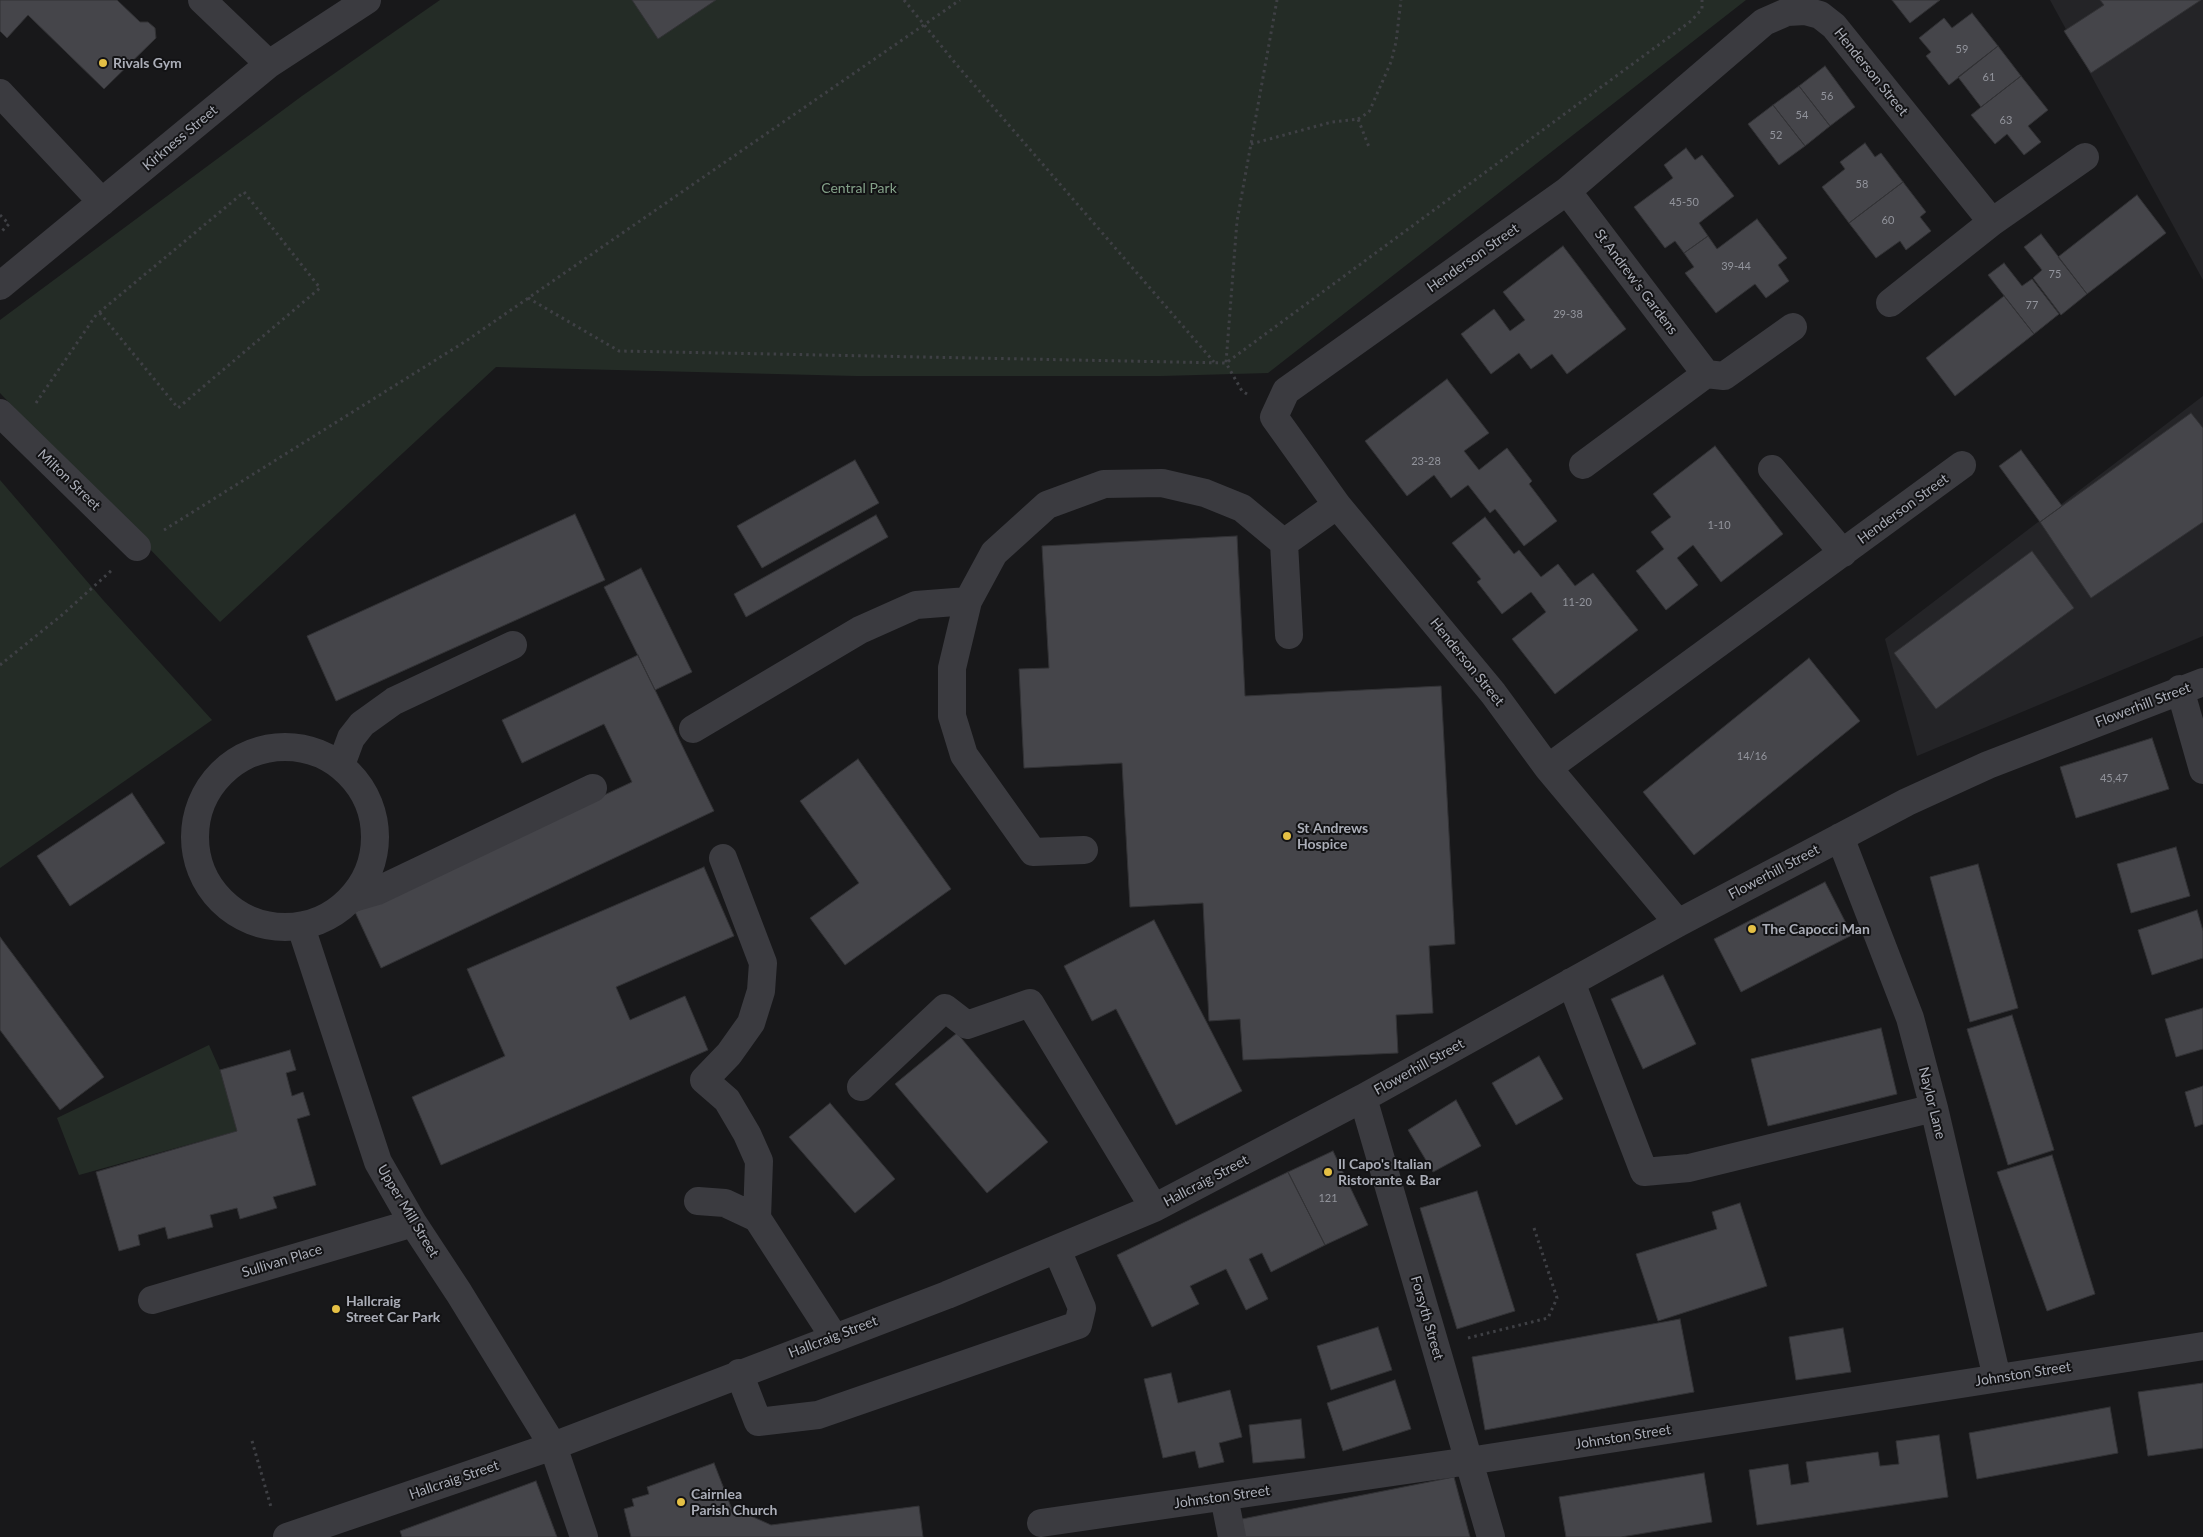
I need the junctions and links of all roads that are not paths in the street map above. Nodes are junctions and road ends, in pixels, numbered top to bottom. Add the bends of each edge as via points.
1 (202, 0) edge
2 (367, 0) edge
3 (269, 64) junction
4 (0, 93) edge
5 (2085, 157) dead end
6 (1566, 191) junction
7 (102, 202) junction
8 (1992, 222) junction
9 (0, 286) edge
10 (1890, 303) dead end
11 (1792, 327) dead end
12 (1706, 374) junction
13 (9, 422) edge
14 (1582, 465) dead end
15 (1962, 465) dead end
16 (1772, 468) dead end
17 (1337, 505) junction
18 (1284, 543) junction
19 (137, 547) road end
20 (1843, 553) junction
21 (968, 601) junction
22 (1289, 635) dead end
23 (513, 645) dead end
24 (2192, 686) edge
25 (693, 729) dead end
26 (341, 765) junction
27 (1548, 768) junction
28 (2203, 770) edge
29 (593, 788) dead end
30 (1840, 837) junction
31 (1084, 850) dead end
32 (723, 858) dead end
33 (353, 898) junction
34 (1678, 923) junction
35 (301, 927) junction
36 (1571, 982) junction
37 (861, 1087) dead end
38 (1363, 1098) junction
39 (1934, 1108) junction
40 (698, 1201) dead end
41 (1154, 1208) junction
42 (757, 1218) junction
43 (413, 1223) junction
44 (1057, 1250) junction
45 (152, 1300) dead end
46 (834, 1337) junction
47 (2203, 1346) edge
48 (739, 1374) junction
49 (1997, 1378) junction
50 (553, 1446) junction
51 (1469, 1461) junction
52 (1224, 1497) junction
53 (1041, 1523) dead end
54 (287, 1537) edge
55 (584, 1537) edge
56 (1232, 1537) edge
57 (1491, 1537) edge

1 - 3 street
2 - 3 street, Kirkness Street
3 - 7 street, Kirkness Street
4 - 7 street
5 - 8 street
6 - 8 street, Henderson Street via 1764,22 1787,12 1805,11 1820,15 1834,26
6 - 12 street, St Andrew's Gardens
6 - 17 street, Henderson Street via 1286,391 1274,417
7 - 9 street, Kirkness Street
8 - 10 street
11 - 12 street via 1724,376
12 - 14 street
13 - 19 street, Milton Street
15 - 20 street, Henderson Street
16 - 20 street, Henderson Street
17 - 18 street
17 - 27 street, Henderson Street via 1493,692
18 - 21 street via 1242,508 1205,492 1162,483 1104,484 1047,505 994,553
18 - 22 street
20 - 27 street, Henderson Street
21 - 25 street via 916,604 860,630
21 - 31 street via 952,668 952,716 964,755 1033,852
23 - 26 street via 394,701 362,724 351,738
24 - 28 street
24 - 30 street, Flowerhill Street via 1988,765
26 - 33 street via 361,788 373,815 376,844 369,873
26 - 35 street via 315,751 286,746 256,751 230,765 209,787 197,815 194,844 202,874 218,899 242,917 271,927
27 - 34 street, Henderson Street
29 - 33 street via 377,891
30 - 34 street, Flowerhill Street
30 - 39 street, Naylor Lane via 1910,1018
32 - 42 street via 763,963 761,991 751,1023 704,1080 727,1100 759,1161
33 - 35 street via 329,916
34 - 36 street, Flowerhill Street
35 - 43 street, Upper Mill Street via 378,1162
36 - 38 street, Flowerhill Street
36 - 39 street via 1644,1172 1689,1168
37 - 41 street via 944,1008 967,1025 1030,1003
38 - 41 street, Hallcraig Street
38 - 51 street, Forsyth Street
39 - 49 street, Naylor Lane
40 - 42 street via 725,1203
41 - 44 street, Hallcraig Street
42 - 46 street
43 - 45 street, Sullivan Place
43 - 50 street, Upper Mill Street
44 - 46 street, Hallcraig Street
44 - 48 street via 1082,1308 1078,1325 818,1415 758,1422
46 - 48 street, Hallcraig Street
47 - 49 street, Johnston Street
48 - 50 street, Hallcraig Street
49 - 51 street, Johnston Street
50 - 54 street, Hallcraig Street
50 - 55 street, Upper Mill Street
51 - 52 street, Johnston Street
51 - 57 street, Forsyth Street
52 - 53 street, Johnston Street
52 - 56 street

